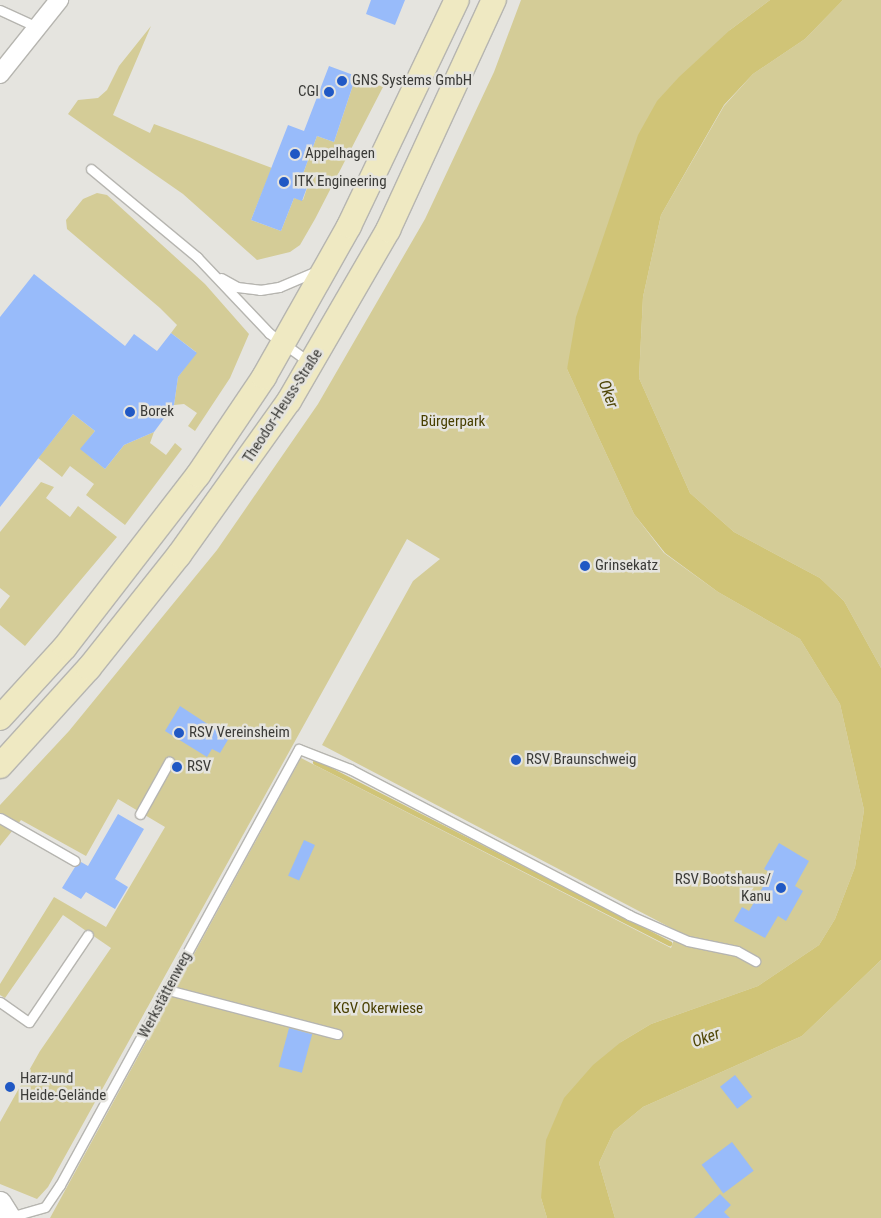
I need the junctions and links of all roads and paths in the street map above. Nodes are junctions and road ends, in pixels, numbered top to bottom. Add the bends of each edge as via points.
1 (58, 0) edge
2 (457, 0) edge
3 (494, 0) edge
4 (0, 10) edge
5 (37, 27) junction
6 (0, 74) edge
7 (91, 169) dead end
8 (350, 226) junction
9 (197, 257) junction
10 (284, 345) junction
11 (312, 363) junction
12 (0, 718) edge
13 (170, 762) dead end
14 (0, 766) edge
15 (140, 814) dead end
16 (0, 818) edge
17 (75, 861) dead end
18 (88, 935) dead end
19 (754, 961) dead end
20 (168, 990) junction
21 (0, 1002) edge
22 (338, 1034) dead end
23 (7, 1212) edge

1 - 5 street
2 - 8 main road
3 - 11 main road, Theodor-Heuss-Straße via 388,230
4 - 5 lane
5 - 6 street
7 - 9 lane
8 - 9 lane via 322,266 309,276 279,287 237,286
8 - 10 main road
9 - 10 lane
10 - 11 lane
10 - 12 main road via 198,475 65,647
11 - 14 main road, Theodor-Heuss-Straße via 230,487 179,555 89,668
13 - 15 lane
16 - 17 lane
18 - 21 lane via 30,1022
19 - 20 lane, Werkstättenweg via 737,951 688,941 629,915 350,769 299,749
20 - 22 lane
20 - 23 lane, Werkstättenweg via 45,1207

